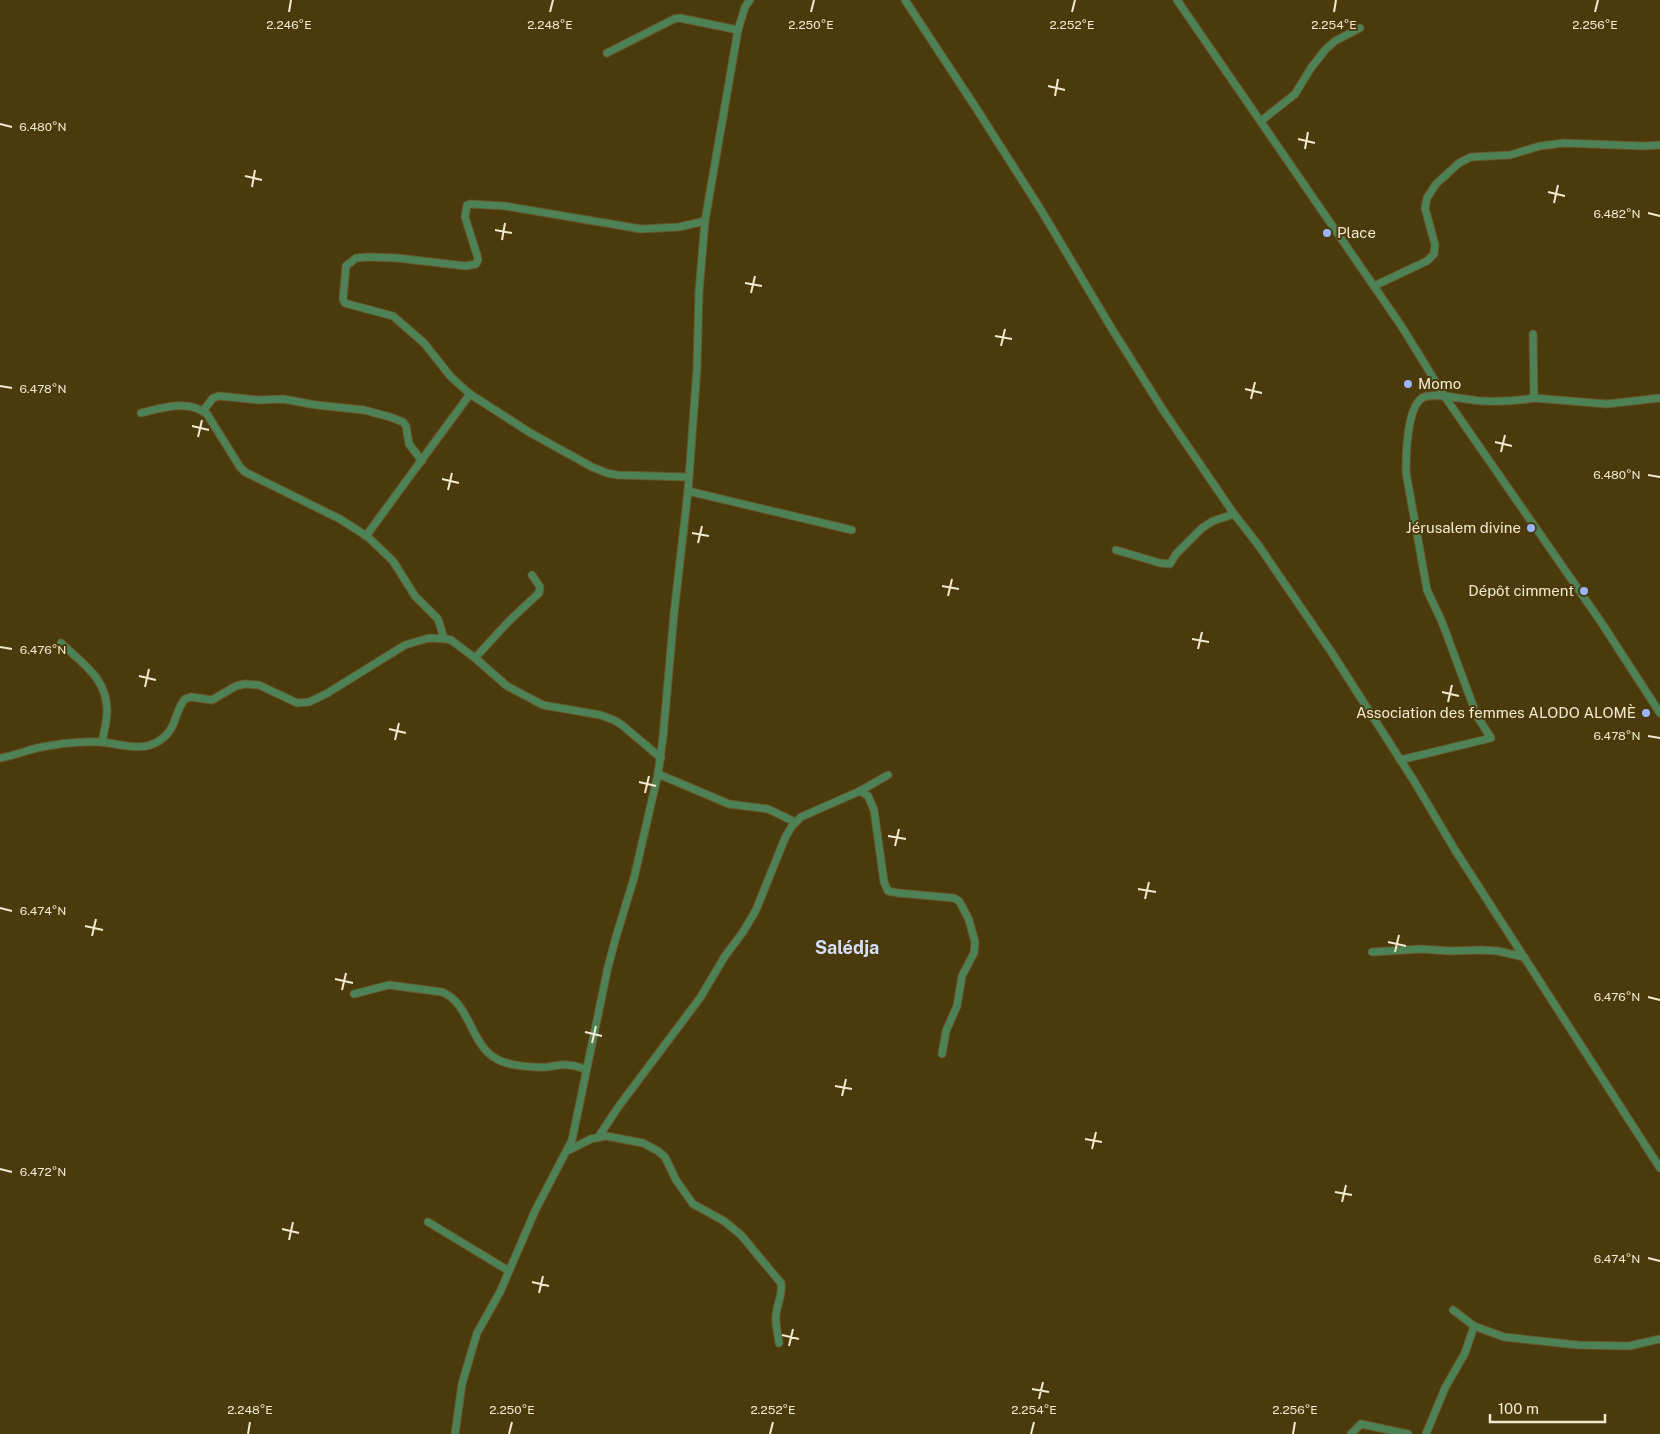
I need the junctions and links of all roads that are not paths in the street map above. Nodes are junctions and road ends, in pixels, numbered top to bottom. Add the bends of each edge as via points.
1 (750, 0) edge
2 (905, 0) edge
3 (1177, 0) edge
4 (744, 3) edge
5 (1360, 28) dead end
6 (738, 30) junction
7 (607, 53) dead end
8 (1261, 121) junction
9 (1660, 145) edge
10 (705, 221) junction
11 (1374, 286) junction
12 (1533, 334) dead end
13 (470, 394) junction
14 (1445, 397) junction
15 (1534, 398) junction
16 (1660, 398) edge
17 (203, 411) junction
18 (141, 413) dead end
19 (422, 461) junction
20 (688, 477) junction
21 (688, 491) junction
22 (1234, 514) junction
23 (852, 530) dead end
24 (366, 536) junction
25 (1116, 550) dead end
26 (532, 575) dead end
27 (444, 638) junction
28 (61, 643) dead end
29 (475, 658) junction
30 (1659, 709) edge
31 (102, 742) junction
32 (0, 758) edge
33 (661, 758) junction
34 (1400, 760) junction
35 (658, 774) junction
36 (888, 775) dead end
37 (860, 791) junction
38 (795, 822) junction
39 (1372, 952) dead end
40 (1524, 957) junction
41 (354, 994) dead end
42 (942, 1054) dead end
43 (586, 1070) junction
44 (598, 1136) junction
45 (567, 1150) junction
46 (1660, 1168) edge
47 (428, 1222) dead end
48 (509, 1271) junction
49 (1453, 1310) dead end
50 (1474, 1326) junction
51 (1660, 1339) edge
52 (779, 1343) dead end
53 (454, 1434) edge
54 (1352, 1434) edge
55 (1408, 1434) edge
56 (1426, 1434) edge

1 - 4 street
2 - 22 street via 1041,210 1158,404
3 - 8 street
4 - 6 street
5 - 8 street via 1325,50 1295,94
6 - 7 street via 674,19
6 - 10 street
8 - 11 street
9 - 11 street via 1564,143 1510,155 1471,157 1459,163 1436,184 1427,198 1425,208 1435,245 1434,254 1427,261
10 - 13 street via 679,227 642,229 505,206 470,204 465,217 477,257 473,265 387,257 351,260 346,268 345,303 396,318 424,343
10 - 20 street
11 - 14 street
12 - 15 street
13 - 19 street
13 - 20 street via 529,432 600,471
14 - 15 street via 1482,401
14 - 30 street
14 - 34 street via 1428,396 1418,401 1411,421 1406,472 1427,590 1477,716 1491,738
15 - 16 street via 1607,404
17 - 18 street via 170,406
17 - 19 street via 213,398 219,396 283,399 364,410 403,422 409,444
17 - 24 street via 245,472 340,519
19 - 24 street
20 - 21 street
21 - 23 street
21 - 33 street
22 - 25 street via 1202,528 1170,564
22 - 34 street via 1332,653
24 - 27 street via 393,561 415,596 438,619
26 - 29 street via 540,587 539,593
27 - 29 street
27 - 31 street via 429,638 405,645 309,702 297,703 259,685 245,684 212,700 185,699 173,727 155,743 137,748
28 - 31 street via 103,687 107,710
29 - 33 street via 507,686 543,704 614,720
31 - 32 street via 47,746
33 - 35 street
34 - 40 street
35 - 38 street via 729,804 768,809
35 - 43 street via 634,878 608,967
36 - 37 street
37 - 38 street
37 - 42 street via 868,796 874,810 888,891 954,898 969,920 975,942 974,953 962,976 957,1006 946,1031
38 - 44 street via 784,838 756,910 743,932 700,998
39 - 40 street via 1480,950
40 - 46 street
41 - 43 street via 389,985 442,992 457,1003 495,1059 530,1067 565,1064
43 - 45 street via 576,1125
44 - 45 street
44 - 52 street via 643,1143 658,1151 665,1157 693,1204 724,1221 755,1250 782,1285 776,1322
45 - 48 street
47 - 48 street
48 - 53 street via 471,1351
49 - 50 street
50 - 51 street via 1504,1337 1578,1345 1628,1346
50 - 56 street
54 - 55 street via 1361,1424

